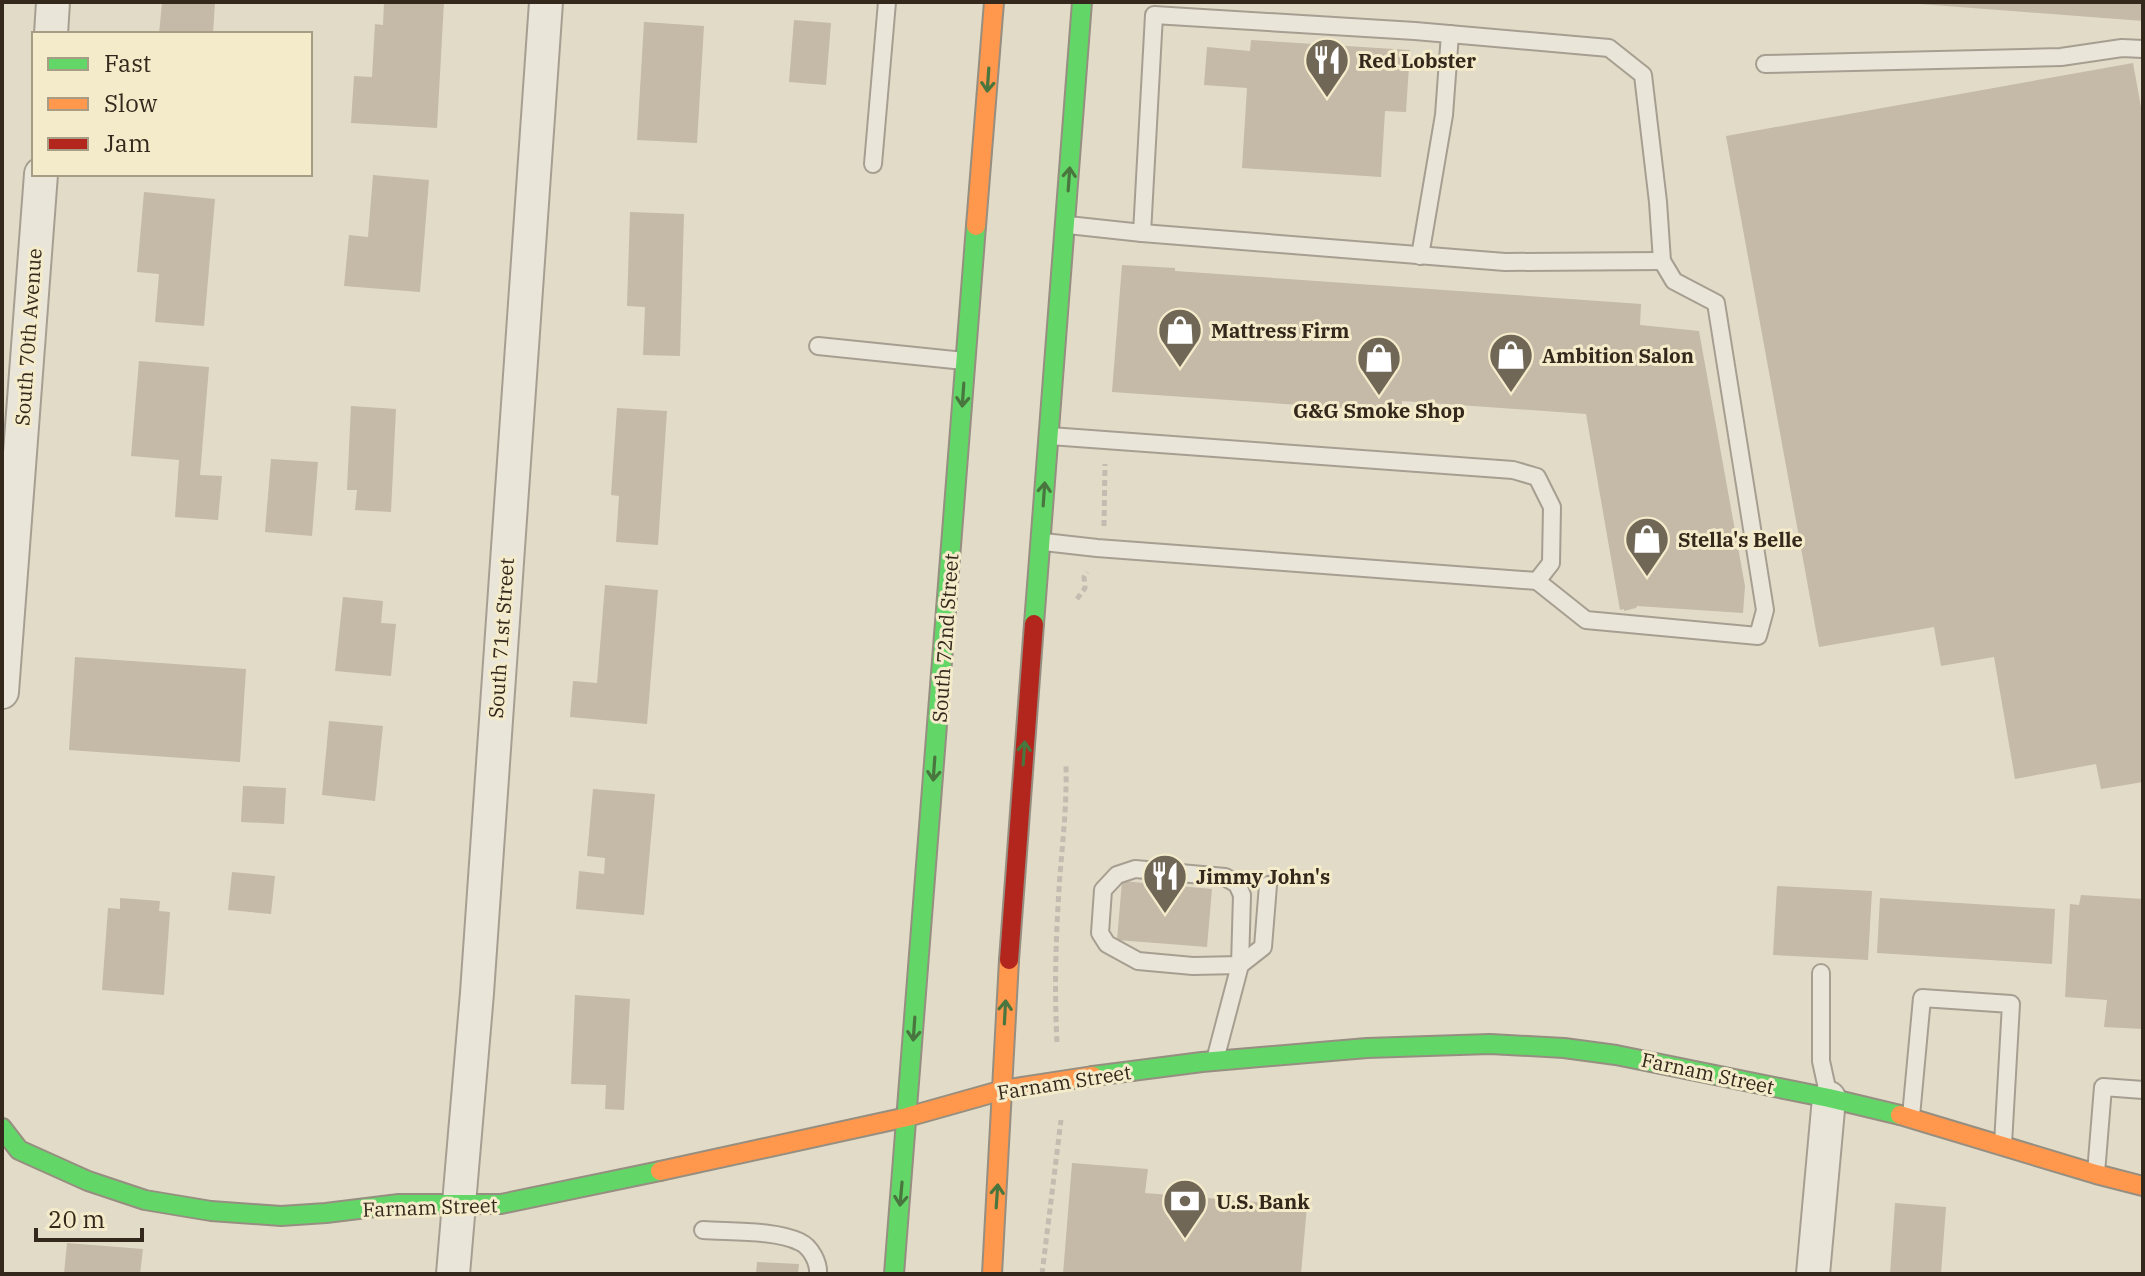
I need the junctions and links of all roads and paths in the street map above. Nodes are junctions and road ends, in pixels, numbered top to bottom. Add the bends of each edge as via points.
1 (53, 2) edge
2 (546, 2) edge
3 (887, 2) edge
4 (994, 2) edge
5 (1082, 2) edge
6 (51, 32) edge
7 (1450, 34) junction
8 (2143, 49) edge
9 (1765, 64) dead end
10 (873, 164) dead end
11 (41, 176) edge
12 (1065, 225) junction
13 (1142, 233) junction
14 (1420, 256) junction
15 (1662, 261) junction
16 (818, 346) dead end
17 (966, 361) junction
18 (1049, 436) junction
19 (1101, 440) junction
20 (1041, 541) junction
21 (1097, 548) junction
22 (1537, 581) junction
23 (1076, 602) dead end
24 (2, 692) edge
25 (1065, 756) dead end
26 (1268, 885) dead end
27 (1240, 965) junction
28 (1821, 973) dead end
29 (1214, 1061) junction
30 (1059, 1081) junction
31 (1003, 1090) junction
32 (2143, 1090) edge
33 (1829, 1098) junction
34 (907, 1117) junction
35 (1911, 1118) junction
36 (2, 1128) edge
37 (2003, 1146) junction
38 (2127, 1184) edge
39 (458, 1203) junction
40 (703, 1230) dead end
41 (453, 1274) edge
42 (818, 1274) edge
43 (894, 1274) edge
44 (992, 1274) edge
45 (1042, 1274) edge
46 (1813, 1274) edge

1 - 6 street
2 - 39 street, South 71st Street
3 - 10 lane
4 -> 17 main road, South 72nd Street
12 -> 5 main road
7 - 13 lane via 1154,15
7 - 14 lane via 1444,115
7 - 15 lane via 1609,48 1643,75
8 - 9 lane via 2061,57
11 - 24 street, South 70th Avenue
12 - 13 lane
12 - 18 main road
13 - 14 lane
14 - 15 lane via 1505,262
15 - 22 lane via 1674,281 1716,303 1765,610 1758,636 1586,620
16 - 17 lane
17 -> 34 main road, South 72nd Street
18 - 19 lane
20 -> 18 main road
19 - 21 path via 1106,470 1104,532
19 - 22 lane via 1513,470 1537,477 1552,507 1551,563
20 - 21 lane
31 -> 20 main road
21 - 22 lane
21 - 23 path
25 - 30 path via 1066,825 1054,991
26 - 27 lane via 1263,947
27 - 27 lane via 1242,895 1225,877 1135,869 1117,875 1103,890 1100,933 1107,944 1138,961
27 - 29 lane
28 - 33 lane via 1821,1061
29 - 30 main road, Farnam Street
29 - 33 main road, Farnam Street via 1367,1048 1540,1046 1657,1062
30 - 31 main road, Farnam Street
30 - 45 path via 1061,1127
31 - 34 main road, Farnam Street
44 -> 31 main road
32 - 38 lane via 2103,1087
33 - 35 main road, Farnam Street
33 - 46 street
34 - 39 main road, Farnam Street via 531,1199
34 -> 43 main road, South 72nd Street
35 - 37 main road, Farnam Street
35 - 37 lane via 1922,998 2011,1004
36 - 39 main road, Farnam Street via 19,1150 88,1181 145,1200 211,1211 281,1216
37 - 38 main road, Farnam Street
39 - 41 street, South 71st Street
40 - 42 lane via 767,1234 803,1243 819,1264

